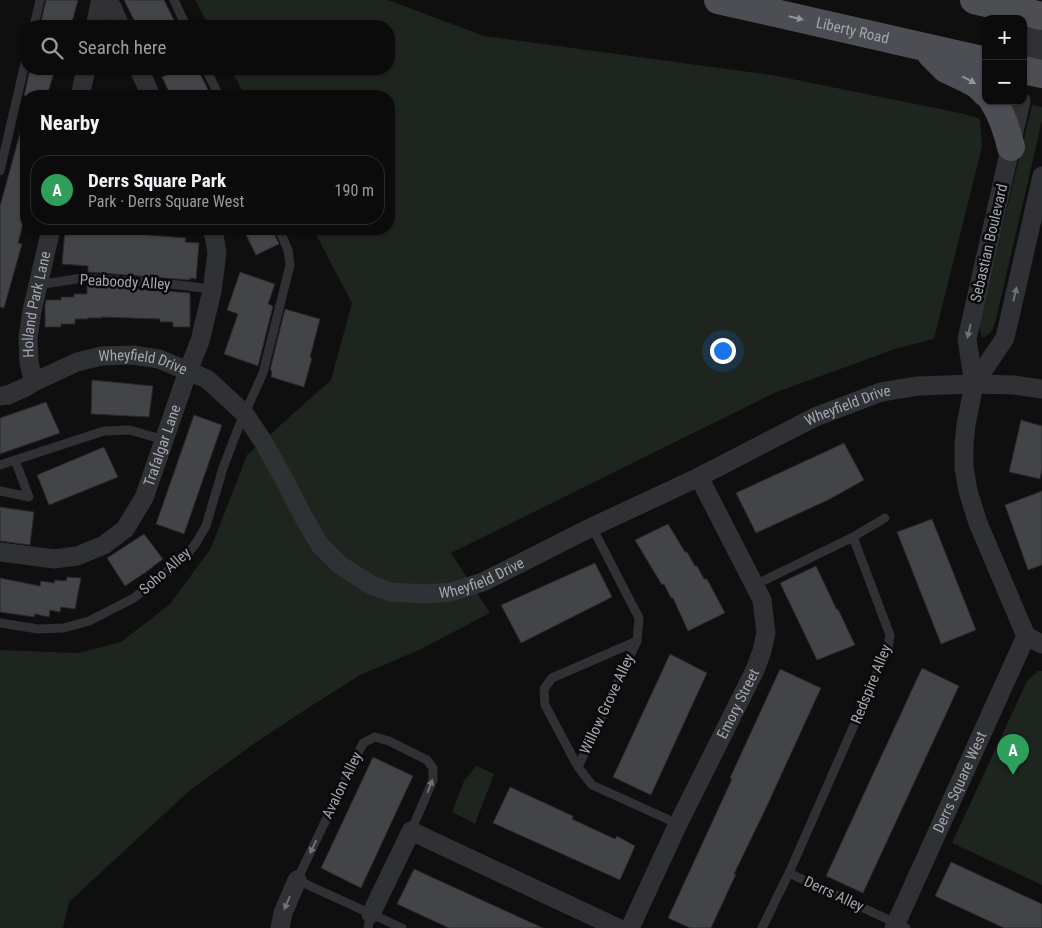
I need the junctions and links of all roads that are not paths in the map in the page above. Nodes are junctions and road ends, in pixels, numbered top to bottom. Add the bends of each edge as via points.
1 (40, 0) edge
2 (102, 0) edge
3 (174, 0) edge
4 (718, 0) edge
5 (974, 0) edge
6 (1042, 16) edge
7 (35, 20) edge
8 (97, 20) edge
9 (117, 20) edge
10 (183, 20) edge
11 (924, 47) junction
12 (982, 60) edge
13 (22, 75) edge
14 (85, 75) edge
15 (142, 75) edge
16 (209, 75) edge
17 (1029, 77) edge
18 (982, 88) edge
19 (81, 90) edge
20 (148, 90) edge
21 (216, 90) edge
22 (996, 105) edge
23 (1020, 105) edge
24 (1011, 147) junction
25 (0, 171) edge
26 (1042, 176) edge
27 (50, 235) edge
28 (214, 235) edge
29 (282, 235) edge
30 (38, 285) junction
31 (212, 289) junction
32 (188, 371) junction
33 (34, 382) junction
34 (974, 384) junction
35 (1042, 389) edge
36 (0, 396) edge
37 (244, 413) junction
38 (164, 440) junction
39 (15, 460) junction
40 (0, 465) edge
41 (699, 476) junction
42 (0, 491) edge
43 (885, 518) dead end
44 (592, 527) junction
45 (853, 537) junction
46 (0, 552) edge
47 (755, 585) junction
48 (0, 623) edge
49 (1034, 640) edge
50 (637, 641) junction
51 (578, 767) junction
52 (678, 824) junction
53 (411, 831) junction
54 (789, 873) junction
55 (297, 880) junction
56 (370, 921) edge
57 (898, 926) edge
58 (280, 928) edge
59 (402, 928) edge
60 (618, 928) edge
61 (630, 928) edge
62 (762, 928) edge

1 - 7 lane
2 - 8 street
2 - 9 street via 112,8
3 - 10 lane
4 -> 11 main road, Liberty Road
5 - 6 main road
6 - 17 street
11 - 12 main road, Liberty Road
11 -> 18 main road via 946,69
13 - 25 lane
14 - 19 street
15 - 20 street
16 - 21 lane
22 - 24 main road
23 - 24 street, Sebastian Boulevard
24 -> 34 street, Sebastian Boulevard via 967,339
34 -> 26 street, Sebastian Boulevard via 1006,338
27 - 30 street, Holland Park Lane
28 - 31 street, Trafalgar Lane via 217,253
29 - 37 lane, Soho Alley via 290,265 263,374
30 - 31 lane, Peaboody Alley via 82,278
30 - 33 street, Holland Park Lane via 28,338
31 - 32 street, Trafalgar Lane via 200,341
32 - 33 street, Wheyfield Drive via 159,360 102,356 77,362
32 - 37 street, Wheyfield Drive via 207,379
32 - 38 street, Trafalgar Lane
33 - 36 street, Wheyfield Drive
34 - 35 street, Wheyfield Drive
34 - 41 street, Wheyfield Drive via 918,386 880,392 815,417
34 - 49 street, Sebastian Boulevard via 964,444 968,491 978,523
37 - 44 street, Wheyfield Drive via 320,545 340,565 370,586 391,592 451,592 483,582
37 - 48 lane, Soho Alley via 206,526 186,556 134,598 89,621 64,628 38,629
38 - 39 lane via 130,430 104,431
38 - 46 street, Trafalgar Lane via 144,498 125,529 104,545 77,556 54,559
39 - 40 lane
39 - 42 lane via 29,497
41 - 44 street, Wheyfield Drive
41 - 47 street, Emory Street
43 - 45 lane
44 - 50 lane, Willow Grove Alley via 639,618
45 - 47 lane
45 - 54 lane, Redspire Alley via 890,635 888,648
47 - 52 street, Emory Street via 762,600 766,633 762,651
49 - 57 street, Derrs Square West
50 - 51 lane, Willow Grove Alley
50 - 51 lane, Willow Grove Alley via 552,678 544,689 545,705
51 - 52 lane, Willow Grove Alley via 592,785
52 - 61 street, Emory Street
53 -> 55 lane, Avalon Alley via 433,780 433,768 427,760 389,740 375,737 362,743
53 - 56 street
53 - 60 street
54 - 57 lane, Derrs Alley
54 - 62 lane, Redspire Alley
55 - 56 lane
55 -> 58 street
56 - 59 lane

